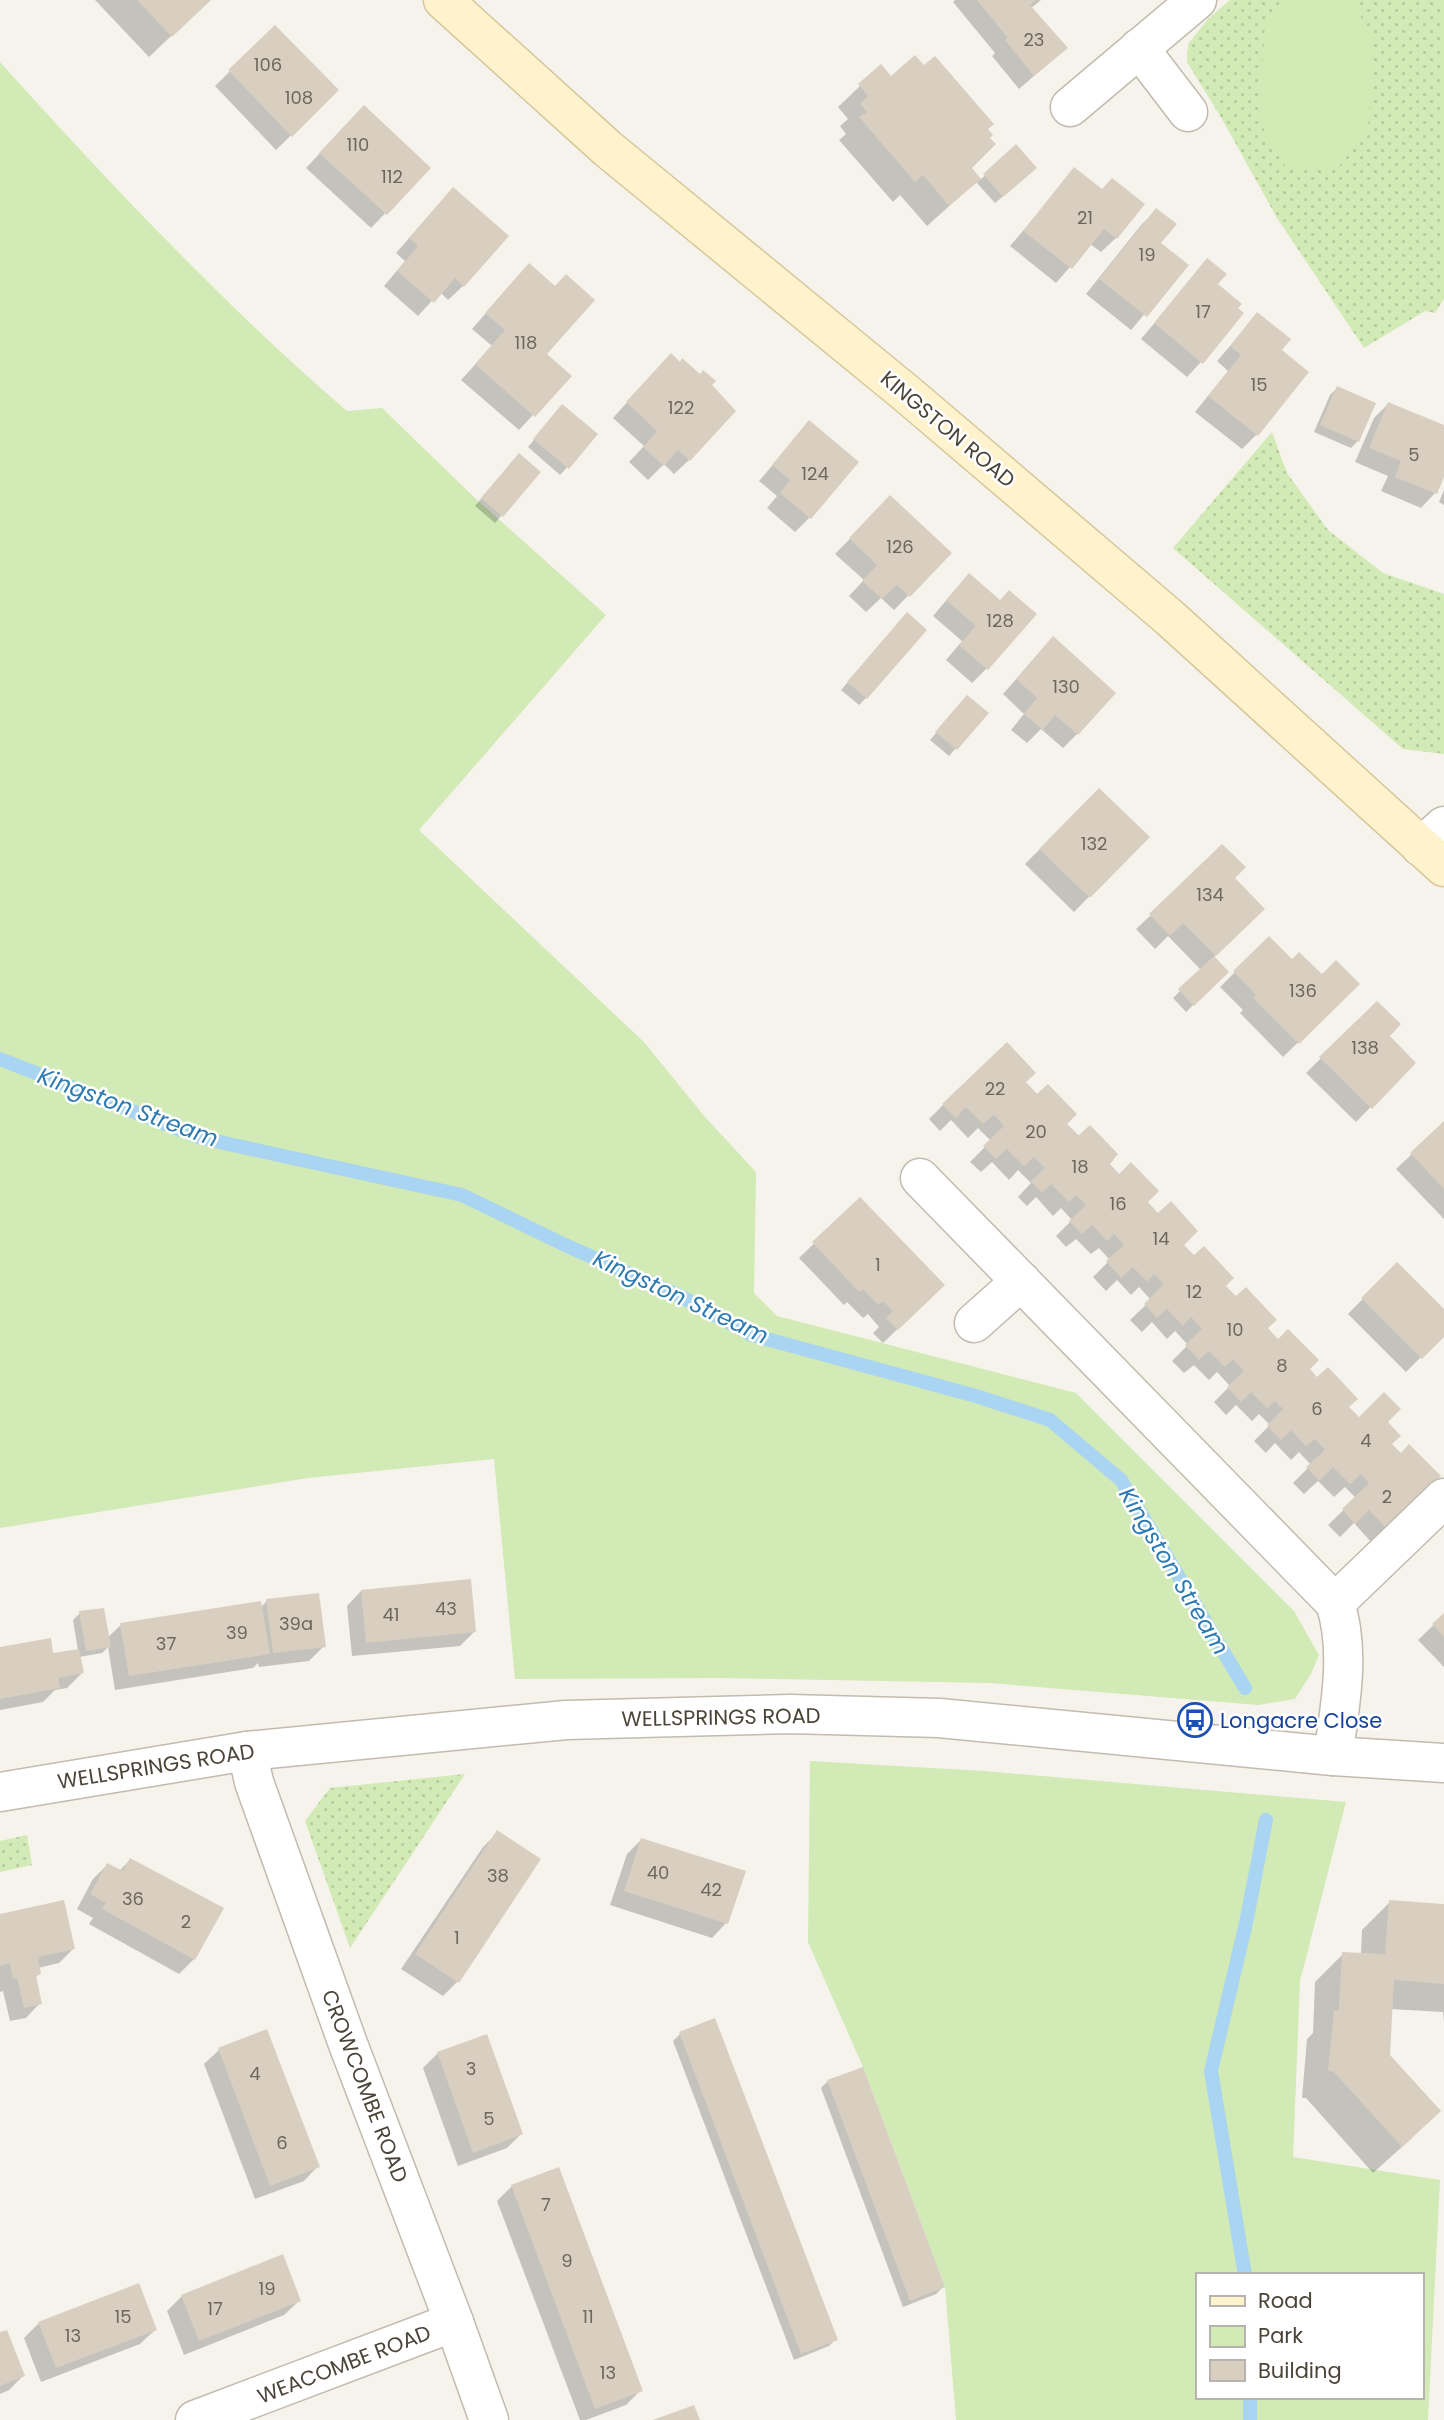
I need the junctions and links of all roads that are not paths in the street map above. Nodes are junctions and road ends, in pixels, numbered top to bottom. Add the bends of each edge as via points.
1 (443, 0) edge
2 (1197, 0) edge
3 (1139, 48) junction
4 (1070, 107) dead end
5 (1188, 112) dead end
6 (1436, 847) edge
7 (920, 1178) dead end
8 (1021, 1281) junction
9 (974, 1322) dead end
10 (1444, 1497) edge
11 (1335, 1603) junction
12 (247, 1751) junction
13 (1333, 1756) junction
14 (1444, 1763) edge
15 (0, 1792) edge
16 (454, 2322) junction
17 (195, 2420) edge
18 (489, 2420) edge

1 - 6 street, KINGSTON ROAD via 608,149 907,394
2 - 3 street
3 - 4 street
3 - 5 street
7 - 8 street
8 - 9 street
8 - 11 street
10 - 11 street
11 - 13 street via 1342,1624 1342,1671
12 - 13 street, WELLSPRINGS ROAD via 566,1720 790,1714 939,1718
12 - 15 street, WELLSPRINGS ROAD
12 - 16 street, CROWCOMBE ROAD via 348,2044
13 - 14 street, WELLSPRINGS ROAD
16 - 17 street, WEACOMBE ROAD
16 - 18 street, CROWCOMBE ROAD

